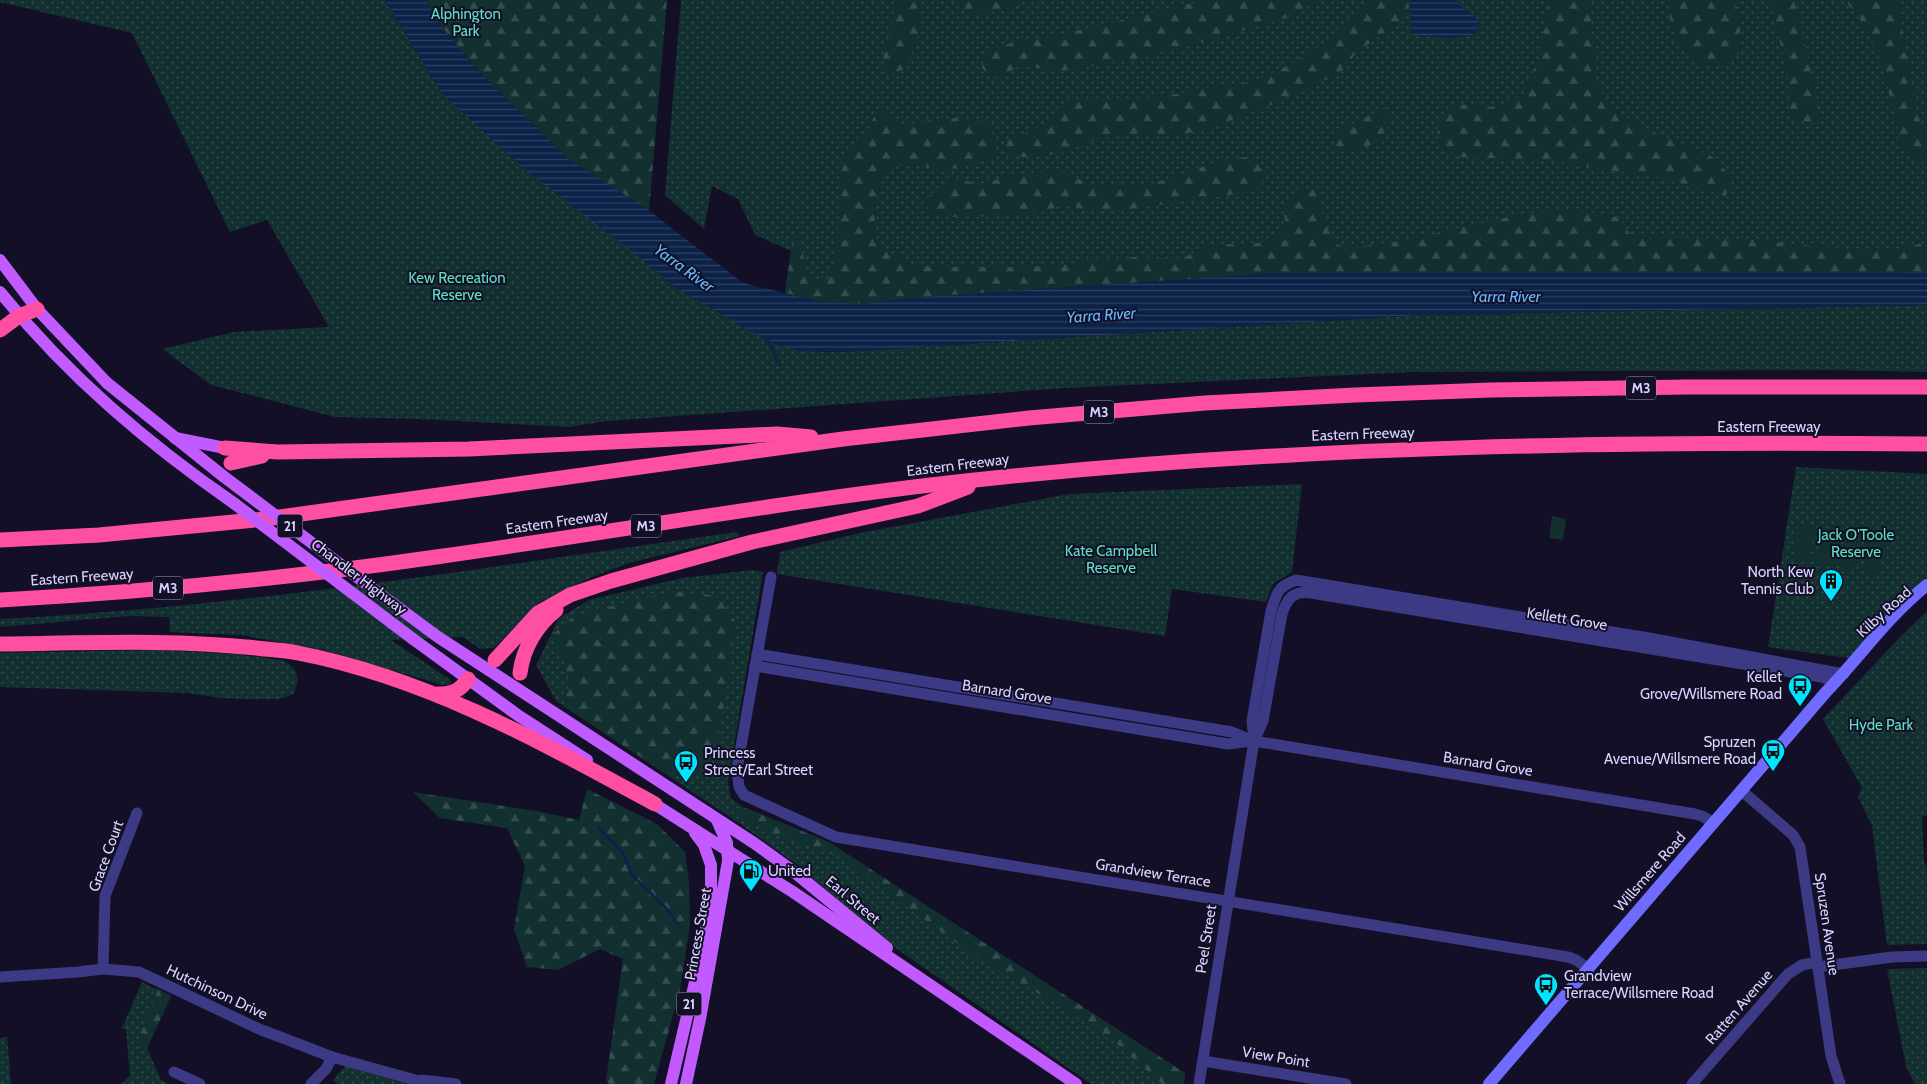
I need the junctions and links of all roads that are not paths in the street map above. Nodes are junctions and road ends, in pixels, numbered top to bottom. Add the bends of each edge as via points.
1 (0, 260) edge
2 (0, 292) edge
3 (37, 310) junction
4 (19, 316) junction
5 (0, 330) edge
6 (1927, 387) edge
7 (175, 438) junction
8 (843, 439) junction
9 (1927, 444) edge
10 (225, 448) joint
11 (278, 452) junction
12 (223, 472) junction
13 (992, 478) junction
14 (235, 504) junction
15 (0, 540) edge
16 (771, 577) dead end
17 (1309, 581) joint
18 (1927, 585) edge
19 (591, 588) junction
20 (1293, 596) joint
21 (1927, 596) edge
22 (0, 600) edge
23 (0, 644) edge
24 (757, 654) junction
25 (1862, 654) junction
26 (491, 664) junction
27 (755, 666) junction
28 (520, 673) joint
29 (1840, 678) junction
30 (468, 679) junction
31 (522, 692) junction
32 (438, 694) junction
33 (1254, 740) junction
34 (1742, 791) junction
35 (654, 804) junction
36 (137, 813) dead end
37 (717, 820) junction
38 (1714, 823) junction
39 (688, 826) junction
40 (728, 851) junction
41 (1227, 900) junction
42 (1927, 956) edge
43 (1818, 964) junction
44 (104, 969) junction
45 (1589, 969) junction
46 (0, 977) edge
47 (941, 992) junction
48 (332, 1057) junction
49 (1203, 1060) junction
50 (174, 1072) dead end
51 (415, 1079) junction
52 (200, 1084) edge
53 (310, 1084) edge
54 (430, 1084) edge
55 (456, 1084) edge
56 (671, 1084) edge
57 (686, 1084) edge
58 (1076, 1084) edge
59 (1199, 1084) edge
60 (1346, 1084) edge
61 (1489, 1084) edge
62 (1692, 1084) edge
63 (1840, 1084) edge

1 - 3 main road, Chandler Highway / 21
2 - 4 main road, Chandler Highway / 21
3 - 4 highway
3 - 7 main road, Chandler Highway / 21 via 107,383
4 - 5 highway
4 - 14 main road, Chandler Highway / 21 via 85,386 196,477
6 - 8 highway, M3 via 1677,387 1355,395 1206,403 1029,418
7 - 10 main road
7 - 12 main road, Chandler Highway / 21
8 - 11 highway via 776,434 469,449
8 - 15 highway, M3 via 265,519 99,535
9 - 13 highway, Eastern Freeway / M3 via 1435,448 1211,459
10 - 11 highway
11 - 12 highway
12 - 14 main road
12 - 26 main road, Chandler Highway / 21, bridge via 438,637
13 - 19 highway via 918,506 752,542
13 - 22 highway, Eastern Freeway / M3 via 335,570 116,593
14 - 30 main road, Chandler Highway / 21, bridge
16 - 24 street
17 - 29 street, Kellett Grove via 1827,669
17 - 33 street, Peel Street via 1283,584 1276,596 1252,721
18 - 25 street, Kilby Road via 1899,608
19 - 26 highway via 570,595 538,613
19 - 28 highway via 566,602 541,625 531,638
20 - 29 street, Kellett Grove via 1301,591
20 - 33 street, Peel Street via 1285,604 1282,614 1262,722
21 - 25 street, Kilby Road
23 - 32 highway via 183,643 296,652 368,670
24 - 27 street
24 - 33 street, Barnard Grove via 1232,732
25 - 29 street, Kilby Road
26 - 30 main road
26 - 31 main road, Chandler Highway / 21
27 - 33 street, Barnard Grove via 1228,744
27 - 41 street, Grandview Terrace via 737,769 739,787 744,795 836,837
28 - 31 main road
29 - 34 street, Willsmere Road
30 - 32 highway via 462,689
30 - 35 main road, Chandler Highway / 21
31 - 37 main road, Chandler Highway / 21
32 - 35 highway via 538,740
33 - 38 street, Barnard Grove via 1695,814
33 - 41 street, Peel Street
34 - 38 street, Willsmere Road
34 - 43 street, Spruzen Avenue via 1797,840 1802,852
35 - 39 main road, Chandler Highway / 21
36 - 44 street, Grace Court via 105,896
37 - 40 main road, Princess Street / 21 via 724,832
37 - 47 main road, Earl Street via 788,867
38 - 45 street, Willsmere Road
39 - 40 main road, Chandler Highway
39 - 56 main road, Princess Street / 21 via 699,838 709,858 711,899
40 - 47 main road, Earl Street
40 - 57 main road, Princess Street / 21
41 - 45 street, Grandview Terrace via 1568,957
41 - 49 street, Peel Street
42 - 43 street, Ratten Avenue
43 - 62 street, Ratten Avenue via 1802,965 1788,974
43 - 63 street, Spruzen Avenue via 1832,1064
44 - 46 street, Hutchinson Drive
44 - 48 street, Hutchinson Drive via 139,972 259,1029
45 - 61 street, Willsmere Road
47 - 58 main road, Earl Street
48 - 51 street, Hutchinson Drive
48 - 53 street via 326,1069
49 - 59 street, Peel Street
49 - 60 street, View Point
50 - 52 street
51 - 54 street, Hutchinson Drive
51 - 55 street, Hutchinson Drive

